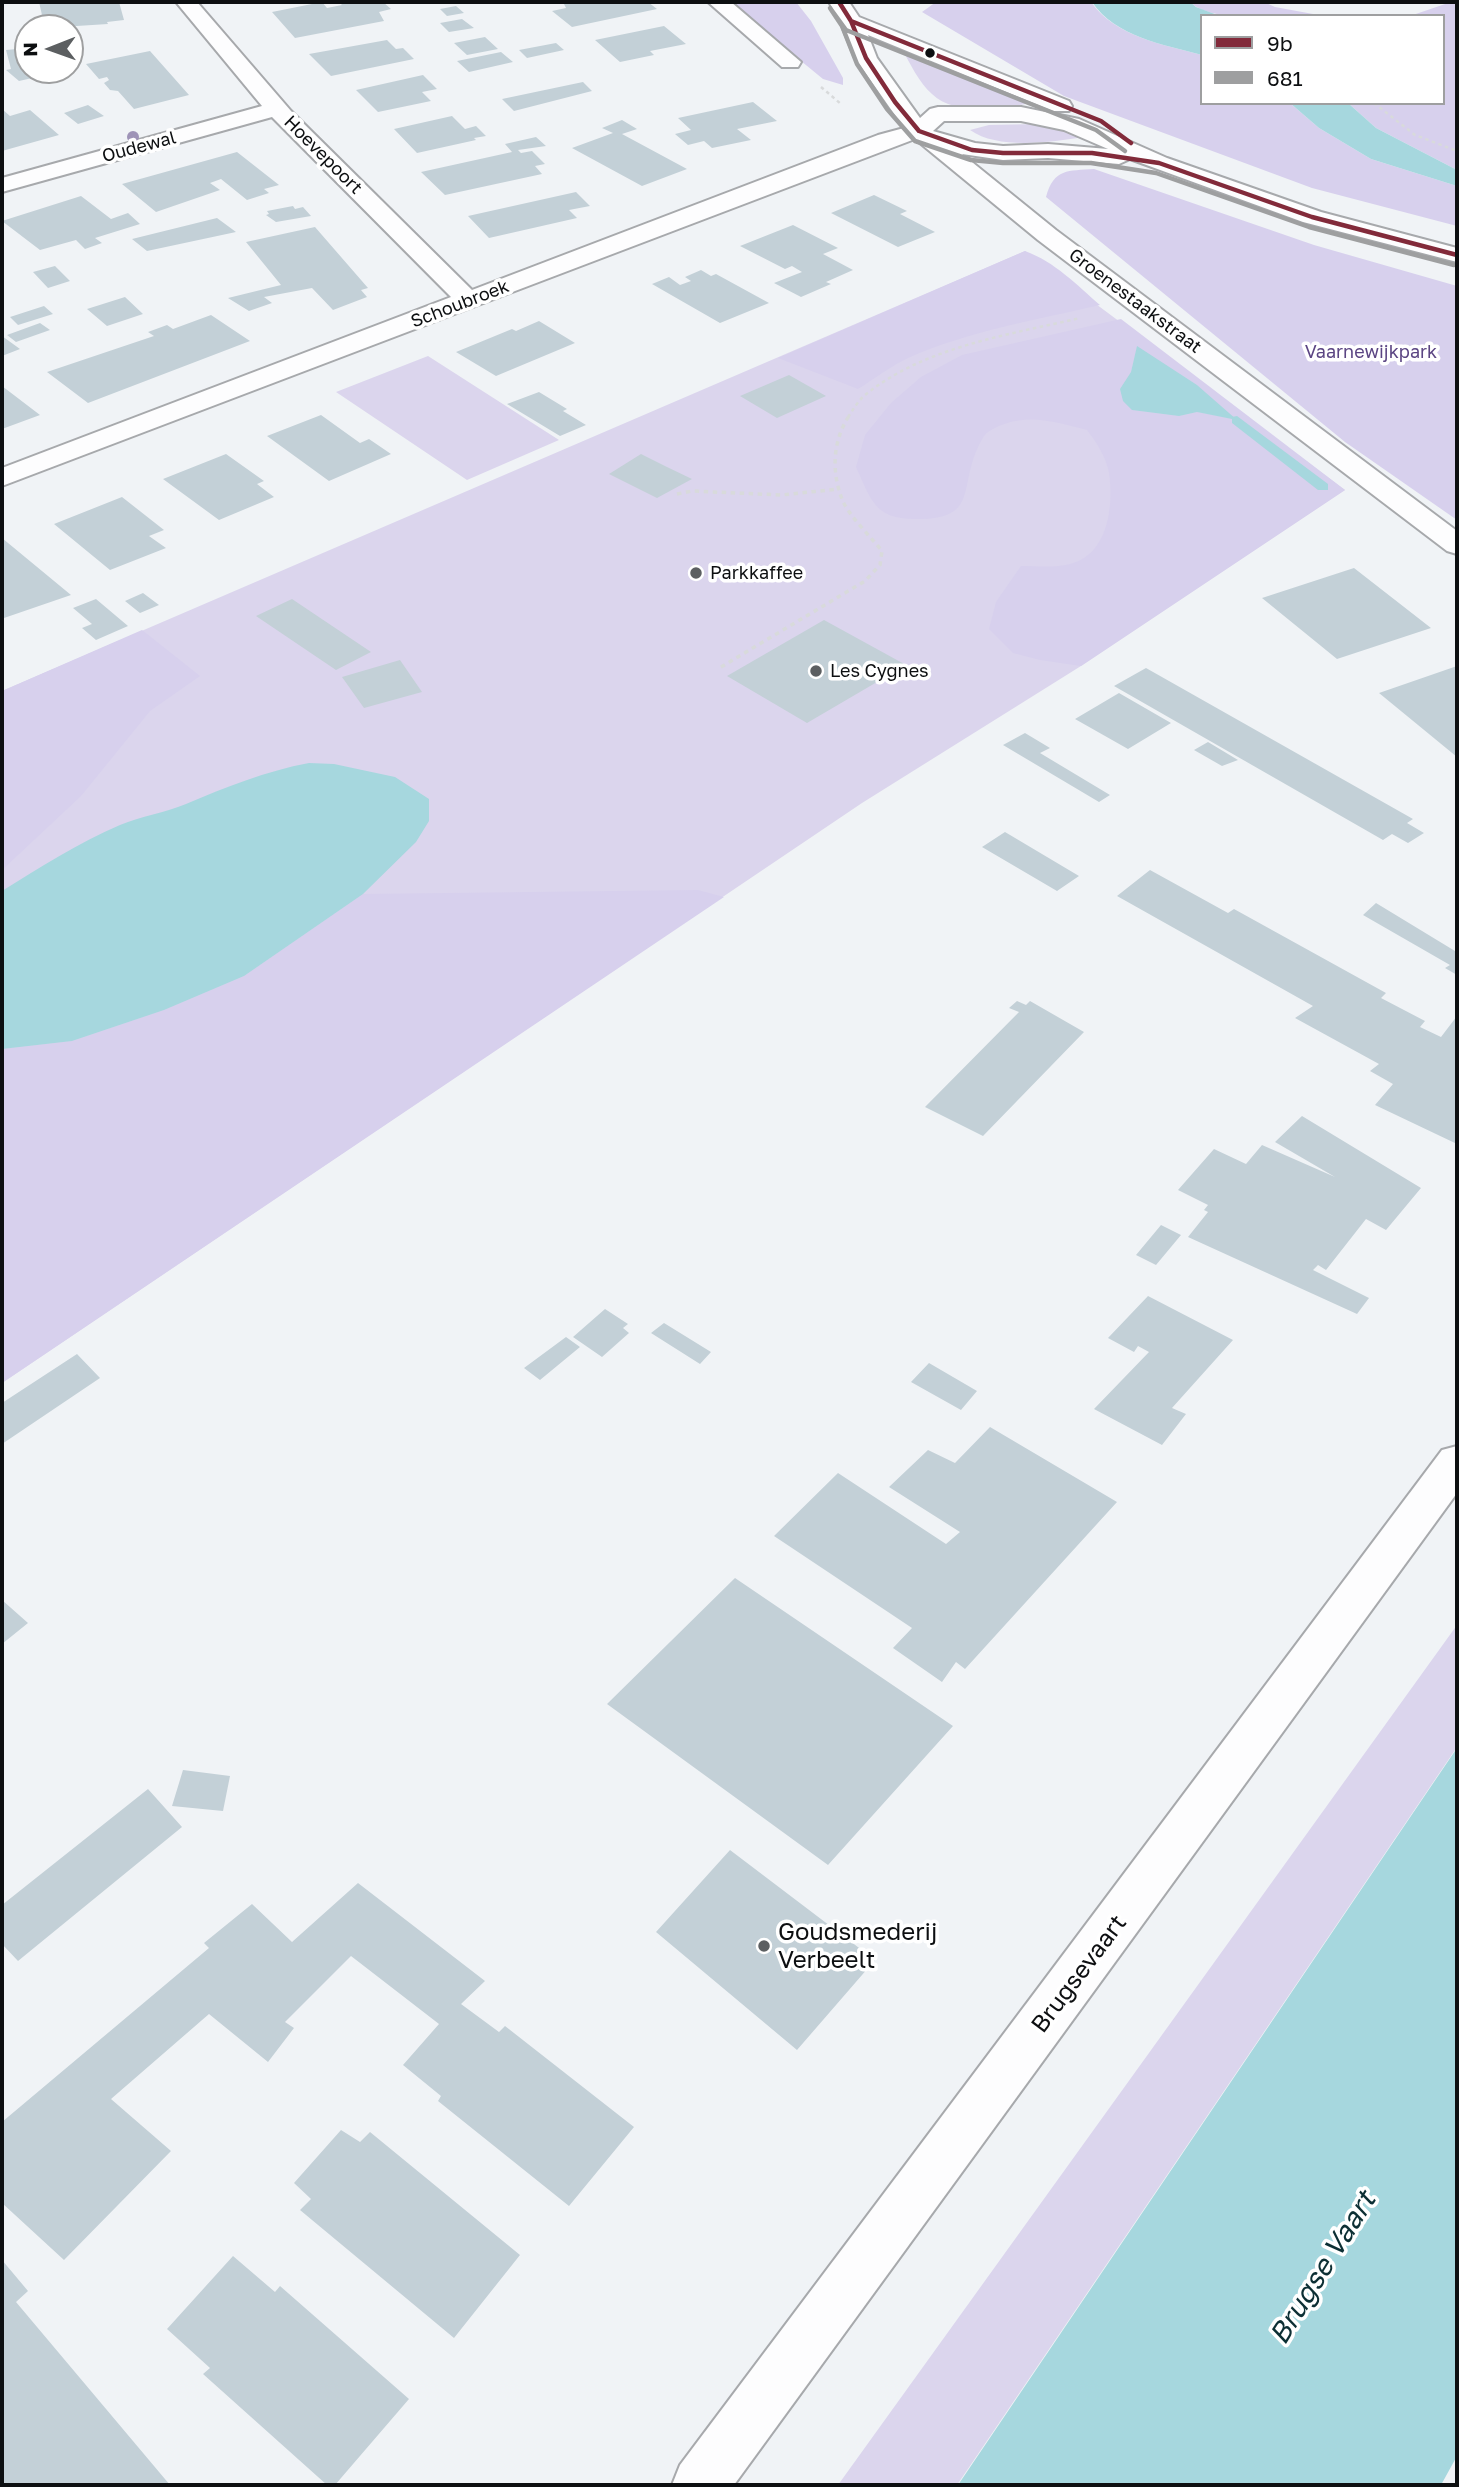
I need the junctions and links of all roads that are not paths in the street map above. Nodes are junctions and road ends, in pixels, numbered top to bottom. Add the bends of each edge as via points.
1 (186, 2) edge
2 (718, 2) edge
3 (839, 2) edge
4 (852, 21) junction
5 (790, 62) road end
6 (277, 109) junction
7 (919, 131) junction
8 (1159, 163) junction
9 (2, 185) edge
10 (1457, 255) edge
11 (469, 301) junction
12 (2, 478) edge
13 (1457, 545) edge
14 (1457, 1462) edge
15 (700, 2485) edge

1 - 6 street, Hoevepoort
2 - 5 street
3 - 4 street, Groenestaakstraat
4 - 7 street, Groenestaakstraat via 866,58
4 - 8 street via 1101,121
6 - 9 street, Oudewal
6 - 11 street, Hoevepoort
7 - 8 street via 972,150 1092,153
7 - 8 street, Schoubroek via 938,114 1021,114 1071,124
7 - 11 street, Schoubroek
7 - 13 street, Groenestaakstraat via 1047,235
8 - 10 street via 1312,217
11 - 12 street, Schoubroek
14 - 15 street, Brugsevaart

